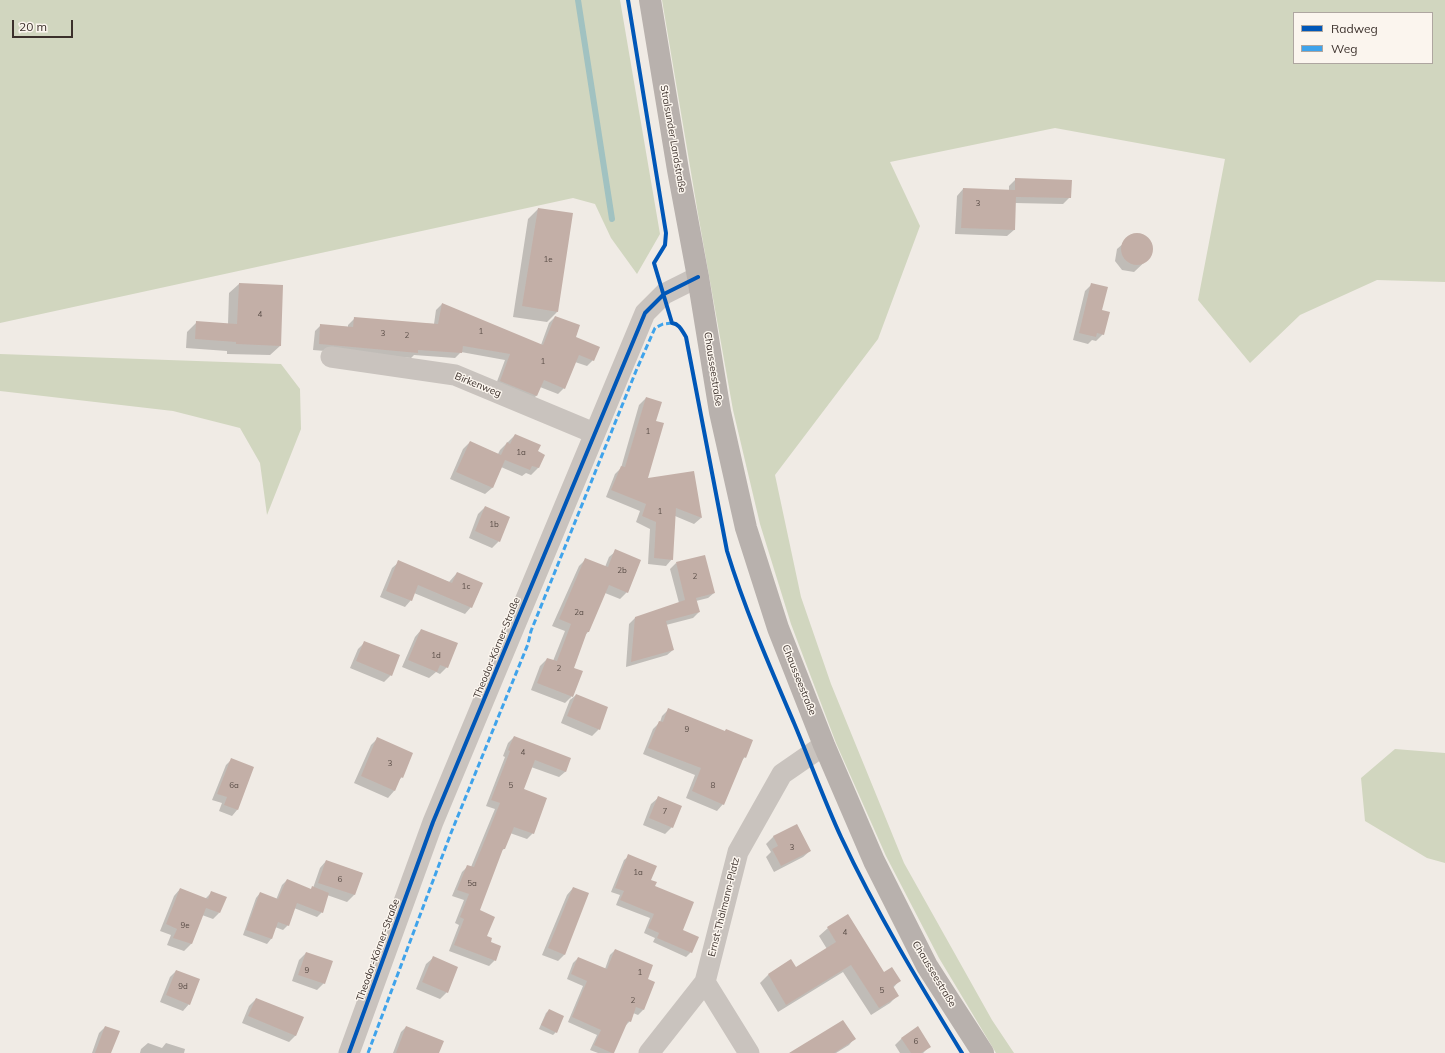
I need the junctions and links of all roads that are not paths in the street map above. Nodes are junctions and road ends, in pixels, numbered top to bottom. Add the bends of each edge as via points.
1 (650, 0) edge
2 (698, 277) junction
3 (331, 357) dead end
4 (594, 433) junction
5 (824, 745) junction
6 (705, 982) junction
7 (349, 1053) edge
8 (649, 1053) edge
9 (749, 1053) edge
10 (983, 1053) edge

1 - 2 main road, Stralsunder Landstraße
2 - 4 street, Theodor-Körner-Straße via 664,294 645,313
2 - 5 main road, Chausseestraße via 720,412 746,528 778,628
3 - 4 street, Birkenweg via 454,374
4 - 7 street, Theodor-Körner-Straße via 433,822
5 - 6 street, Ernst-Thälmann-Platz via 782,774 738,852
5 - 10 main road, Chausseestraße via 874,861 927,966
6 - 8 street, Ernst-Thälmann-Platz
6 - 9 street

